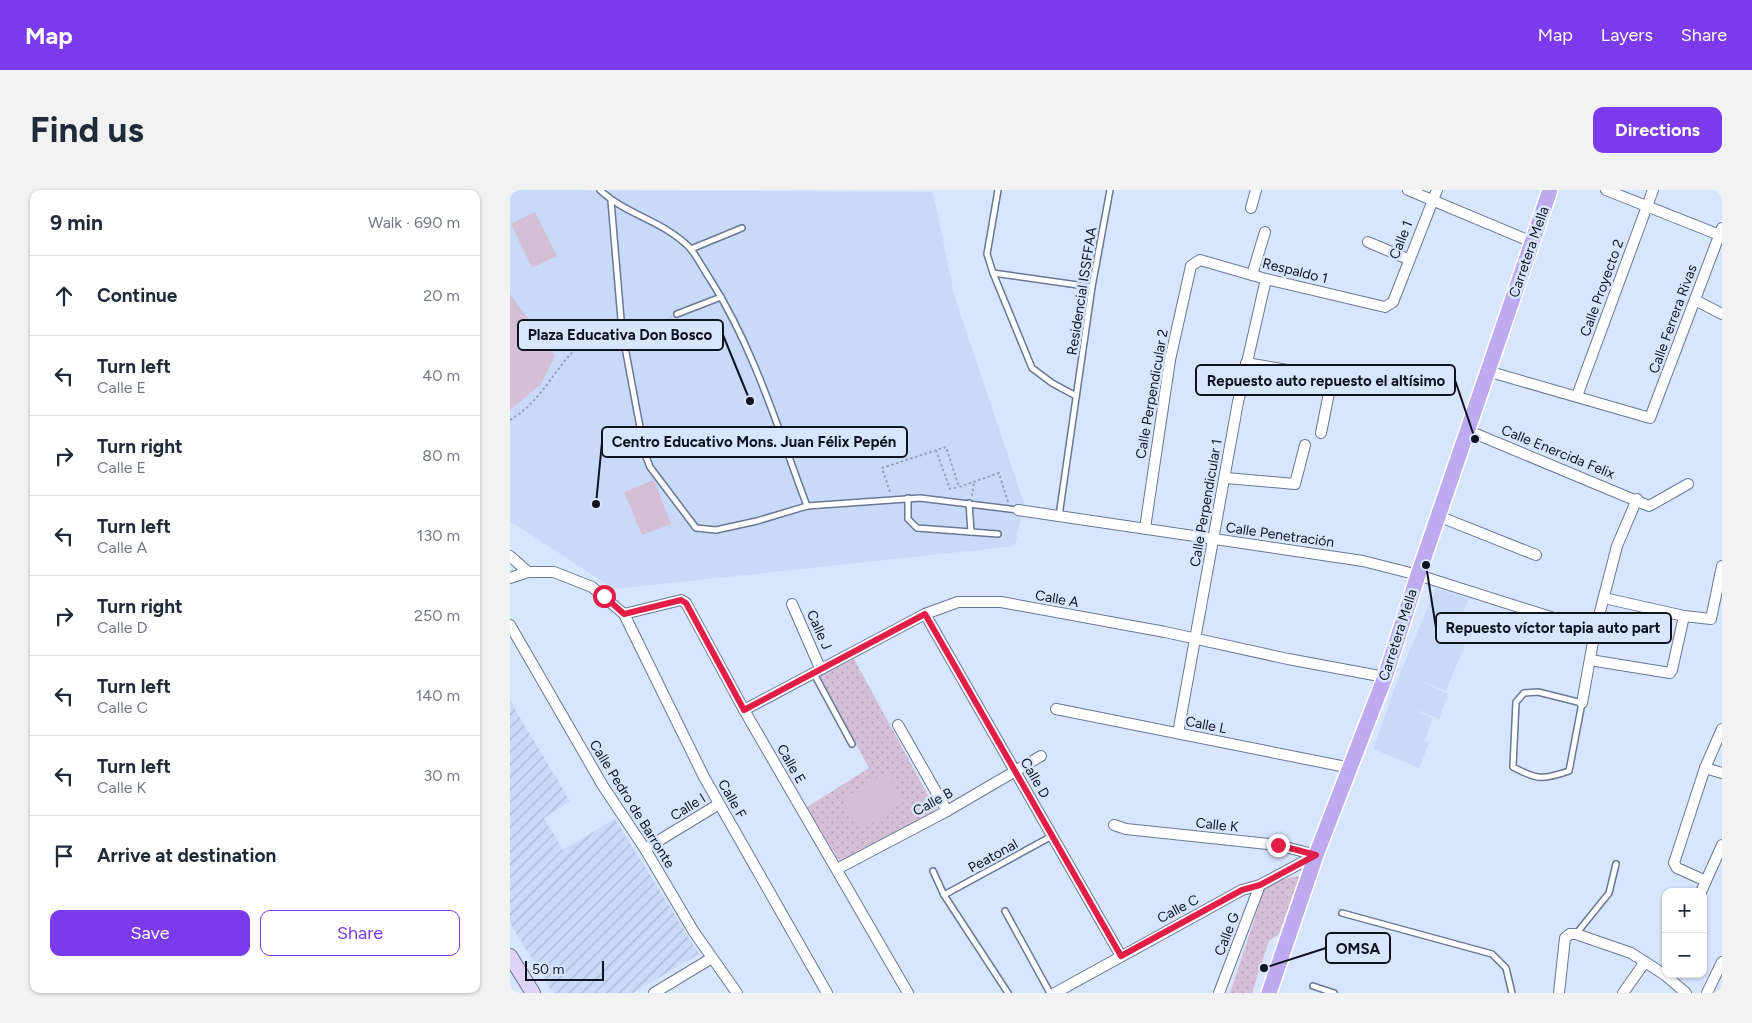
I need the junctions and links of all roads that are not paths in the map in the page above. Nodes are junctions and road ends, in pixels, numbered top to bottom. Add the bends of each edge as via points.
1 (600, 190) edge
2 (998, 190) edge
3 (1110, 190) edge
4 (1256, 190) edge
5 (1408, 190) edge
6 (1437, 190) edge
7 (1550, 190) edge
8 (1606, 190) edge
9 (1653, 190) edge
10 (1433, 200) junction
11 (611, 201) junction
12 (1647, 205) junction
13 (1251, 208) dead end
14 (742, 228) dead end
15 (1266, 232) dead end
16 (1721, 233) edge
17 (1368, 242) dead end
18 (1532, 242) junction
19 (691, 249) junction
20 (1408, 259) junction
21 (1191, 266) joint
22 (993, 273) junction
23 (1252, 275) junction
24 (1266, 279) junction
25 (1092, 286) junction
26 (721, 297) junction
27 (1695, 300) junction
28 (1393, 302) joint
29 (676, 314) road end
30 (1722, 314) edge
31 (1246, 363) junction
32 (1488, 371) junction
33 (1332, 378) junction
34 (1359, 382) dead end
35 (1076, 396) junction
36 (1576, 396) junction
37 (1469, 431) junction
38 (1321, 433) dead end
39 (1305, 445) dead end
40 (1226, 478) junction
41 (1688, 484) dead end
42 (908, 498) junction
43 (1636, 500) junction
44 (970, 504) junction
45 (807, 506) junction
46 (1014, 509) joint
47 (1059, 516) junction
48 (1438, 516) junction
49 (1145, 528) junction
50 (971, 532) junction
51 (998, 534) dead end
52 (1215, 539) junction
53 (1536, 555) dead end
54 (510, 556) edge
55 (1722, 566) edge
56 (528, 572) junction
57 (1418, 575) junction
58 (510, 578) edge
59 (1604, 598) junction
60 (792, 604) dead end
61 (624, 614) junction
62 (925, 614) junction
63 (1684, 616) junction
64 (510, 624) edge
65 (1595, 631) junction
66 (1194, 639) junction
67 (1590, 660) junction
68 (817, 670) junction
69 (1385, 677) junction
70 (1582, 703) junction
71 (1056, 709) dead end
72 (744, 710) junction
73 (898, 725) dead end
74 (1722, 729) edge
75 (1178, 733) junction
76 (852, 744) dead end
77 (1041, 756) dead end
78 (1351, 768) junction
79 (1705, 768) junction
80 (1015, 772) junction
81 (1722, 773) edge
82 (719, 804) junction
83 (946, 811) junction
84 (1114, 826) dead end
85 (1052, 836) junction
86 (1722, 845) edge
87 (645, 849) junction
88 (1316, 855) junction
89 (1616, 864) dead end
90 (837, 869) junction
91 (933, 871) dead end
92 (1706, 881) junction
93 (1260, 885) junction
94 (1703, 888) edge
95 (944, 895) junction
96 (1005, 912) dead end
97 (1342, 913) dead end
98 (1573, 934) junction
99 (510, 956) edge
100 (1121, 956) junction
101 (712, 958) junction
102 (1645, 962) junction
103 (1722, 962) edge
104 (1662, 972) edge
105 (1669, 978) edge
106 (1313, 986) dead end
107 (1682, 992) edge
108 (533, 993) edge
109 (654, 993) edge
110 (737, 993) edge
111 (827, 993) edge
112 (908, 993) edge
113 (1008, 993) edge
114 (1050, 993) edge
115 (1055, 993) edge
116 (1219, 993) edge
117 (1268, 993) edge
118 (1334, 993) edge
119 (1512, 993) edge
120 (1559, 993) edge
121 (1624, 993) edge
122 (1707, 993) edge

1 - 11 lane
2 - 22 lane via 987,254
3 - 25 lane, Residencial ISSFFAA
4 - 13 street
5 - 10 street
6 - 10 street, Calle 1
7 - 18 main road, Carretera Mella
8 - 12 street
9 - 12 street, Calle Proyecto 2
10 - 18 street
10 - 20 street, Calle 1
11 - 19 lane via 668,230
11 - 45 lane via 623,337 650,467 696,528 716,530
12 - 16 street
12 - 36 street, Calle Proyecto 2
14 - 19 lane
15 - 23 street
16 - 27 street, Calle Ferrera Rivas
17 - 20 street
18 - 32 main road, Carretera Mella
19 - 26 lane
20 - 28 street, Calle 1
21 - 23 street, Respaldo 1 via 1200,260
21 - 49 street, Calle Perpendicular 2 via 1170,360
22 - 25 lane
22 - 35 lane via 1032,368
23 - 24 street, Respaldo 1
24 - 28 street, Respaldo 1 via 1385,307
24 - 31 street, Calle Perpendicular 1
25 - 35 lane, Residencial ISSFFAA
26 - 29 lane
26 - 45 lane via 740,333
27 - 30 street
27 - 36 street, Calle Ferrera Rivas via 1652,417
31 - 33 street
31 - 40 street, Calle Perpendicular 1
32 - 36 street
32 - 37 main road, Carretera Mella
33 - 34 street
33 - 38 street
35 - 47 lane, Residencial ISSFFAA
37 - 43 street, Calle Enercida Felix
37 - 48 main road, Carretera Mella
39 - 40 street via 1297,482 1292,485
40 - 52 street, Calle Perpendicular 1
41 - 43 street, Calle Enercida Felix via 1652,506
42 - 44 lane
42 - 45 lane
42 - 50 lane via 908,519 918,528
43 - 59 street via 1618,546
44 - 46 lane
44 - 50 lane
46 - 47 street, Calle Penetración
47 - 49 street, Calle Penetración
48 - 53 street
48 - 57 main road, Carretera Mella
49 - 52 street, Calle Penetración
50 - 51 lane
52 - 57 street, Calle Penetración via 1363,561
52 - 66 street, Calle Perpendicular 1
54 - 56 street
55 - 63 street via 1713,618
56 - 58 street
56 - 61 street via 554,572 575,580 604,596
57 - 65 street, Calle Penetración
57 - 69 main road, Carretera Mella
59 - 63 street
59 - 65 street
60 - 68 street, Calle J
61 - 72 street, Calle E via 681,600 686,603
61 - 82 street, Calle F
62 - 66 street, Calle A via 958,602 1001,602
62 - 68 street, Calle A
62 - 80 street, Calle D
63 - 67 street via 1670,673
64 - 87 street, Calle Pedro de Barronte via 603,786
65 - 67 street
66 - 69 street, Calle A
66 - 75 street, Calle Perpendicular 1
67 - 70 street
68 - 72 street, Calle A
68 - 76 lane
69 - 78 main road, Carretera Mella
70 - 70 lane via 1538,692 1524,693 1516,702 1513,767 1533,778 1569,771
71 - 75 street, Calle L
72 - 90 street, Calle E
73 - 83 street
74 - 79 street
75 - 78 street, Calle L
77 - 80 street, Calle B
78 - 88 main road, Carretera Mella
79 - 81 street
79 - 92 street via 1674,863 1677,868
80 - 83 street, Calle B
80 - 85 street, Calle D
82 - 87 street, Calle I
82 - 111 street, Calle F
83 - 90 street, Calle B
84 - 88 street, Calle K via 1278,845
85 - 95 lane, Peatonal
85 - 100 street, Calle D
86 - 92 street
87 - 101 street, Calle Pedro de Barronte
88 - 93 street, Calle C
88 - 117 main road, Carretera Mella
89 - 98 lane via 1609,892
90 - 112 street, Calle E
91 - 95 lane
92 - 94 street
93 - 100 street, Calle C via 1242,890
93 - 116 street, Calle G
95 - 113 lane
96 - 114 lane
97 - 119 lane via 1492,954 1506,968
98 - 102 street via 1631,953
98 - 120 street via 1565,938
99 - 108 main road
100 - 115 street, Calle C
101 - 109 street
101 - 110 street, Calle Pedro de Barronte
102 - 104 street
102 - 121 street
103 - 122 street
105 - 107 street
106 - 118 lane

